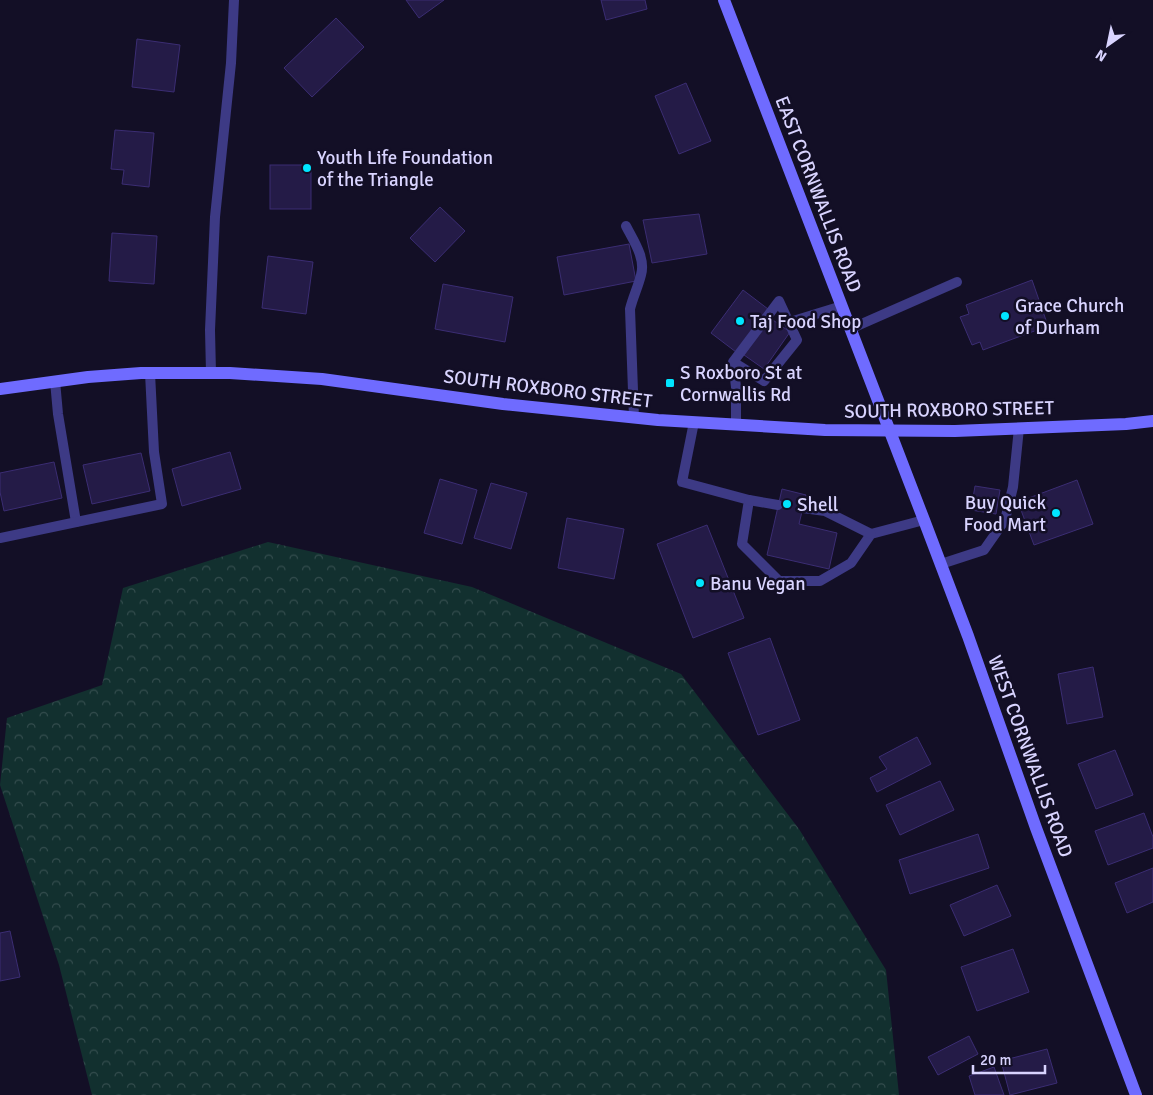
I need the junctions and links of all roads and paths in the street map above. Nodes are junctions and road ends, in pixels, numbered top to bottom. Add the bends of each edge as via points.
1 (234, 0) edge
2 (724, 0) edge
3 (626, 226) dead end
4 (957, 282) dead end
5 (842, 306) junction
6 (790, 322) junction
7 (850, 329) junction
8 (733, 362) junction
9 (150, 373) junction
10 (211, 373) junction
11 (55, 380) junction
12 (0, 389) edge
13 (634, 418) junction
14 (1153, 420) edge
15 (694, 422) junction
16 (736, 425) junction
17 (1019, 428) junction
18 (889, 430) junction
19 (749, 500) junction
20 (778, 505) dead end
21 (803, 508) dead end
22 (924, 520) junction
23 (76, 522) junction
24 (871, 534) junction
25 (0, 538) edge
26 (941, 564) junction
27 (1136, 1095) edge

1 - 10 lane via 231,63 215,217
2 - 5 street, EAST CORNWALLIS ROAD
3 - 13 lane via 640,254 642,273 630,309
4 - 7 lane
5 - 6 lane
5 - 7 street, EAST CORNWALLIS ROAD
6 - 8 lane via 780,301
6 - 8 lane via 797,340 764,381
7 - 18 street, EAST CORNWALLIS ROAD
8 - 16 lane
9 - 10 street, SOUTH ROXBORO STREET
9 - 11 street, SOUTH ROXBORO STREET
9 - 23 lane via 154,452 162,504
10 - 13 street, SOUTH ROXBORO STREET via 322,379
11 - 12 street, SOUTH ROXBORO STREET
11 - 23 lane
13 - 15 street, SOUTH ROXBORO STREET
14 - 17 street, SOUTH ROXBORO STREET
15 - 16 street, SOUTH ROXBORO STREET
15 - 19 lane via 682,482
16 - 18 street, SOUTH ROXBORO STREET
17 - 18 street, SOUTH ROXBORO STREET
17 - 26 lane via 1013,487 1005,520 984,550
18 - 22 street, WEST CORNWALLIS ROAD
19 - 20 lane
19 - 24 lane via 742,544 779,581 820,581 851,563
21 - 24 lane via 825,511
22 - 24 lane
22 - 26 street, WEST CORNWALLIS ROAD
23 - 25 lane
26 - 27 street, WEST CORNWALLIS ROAD

